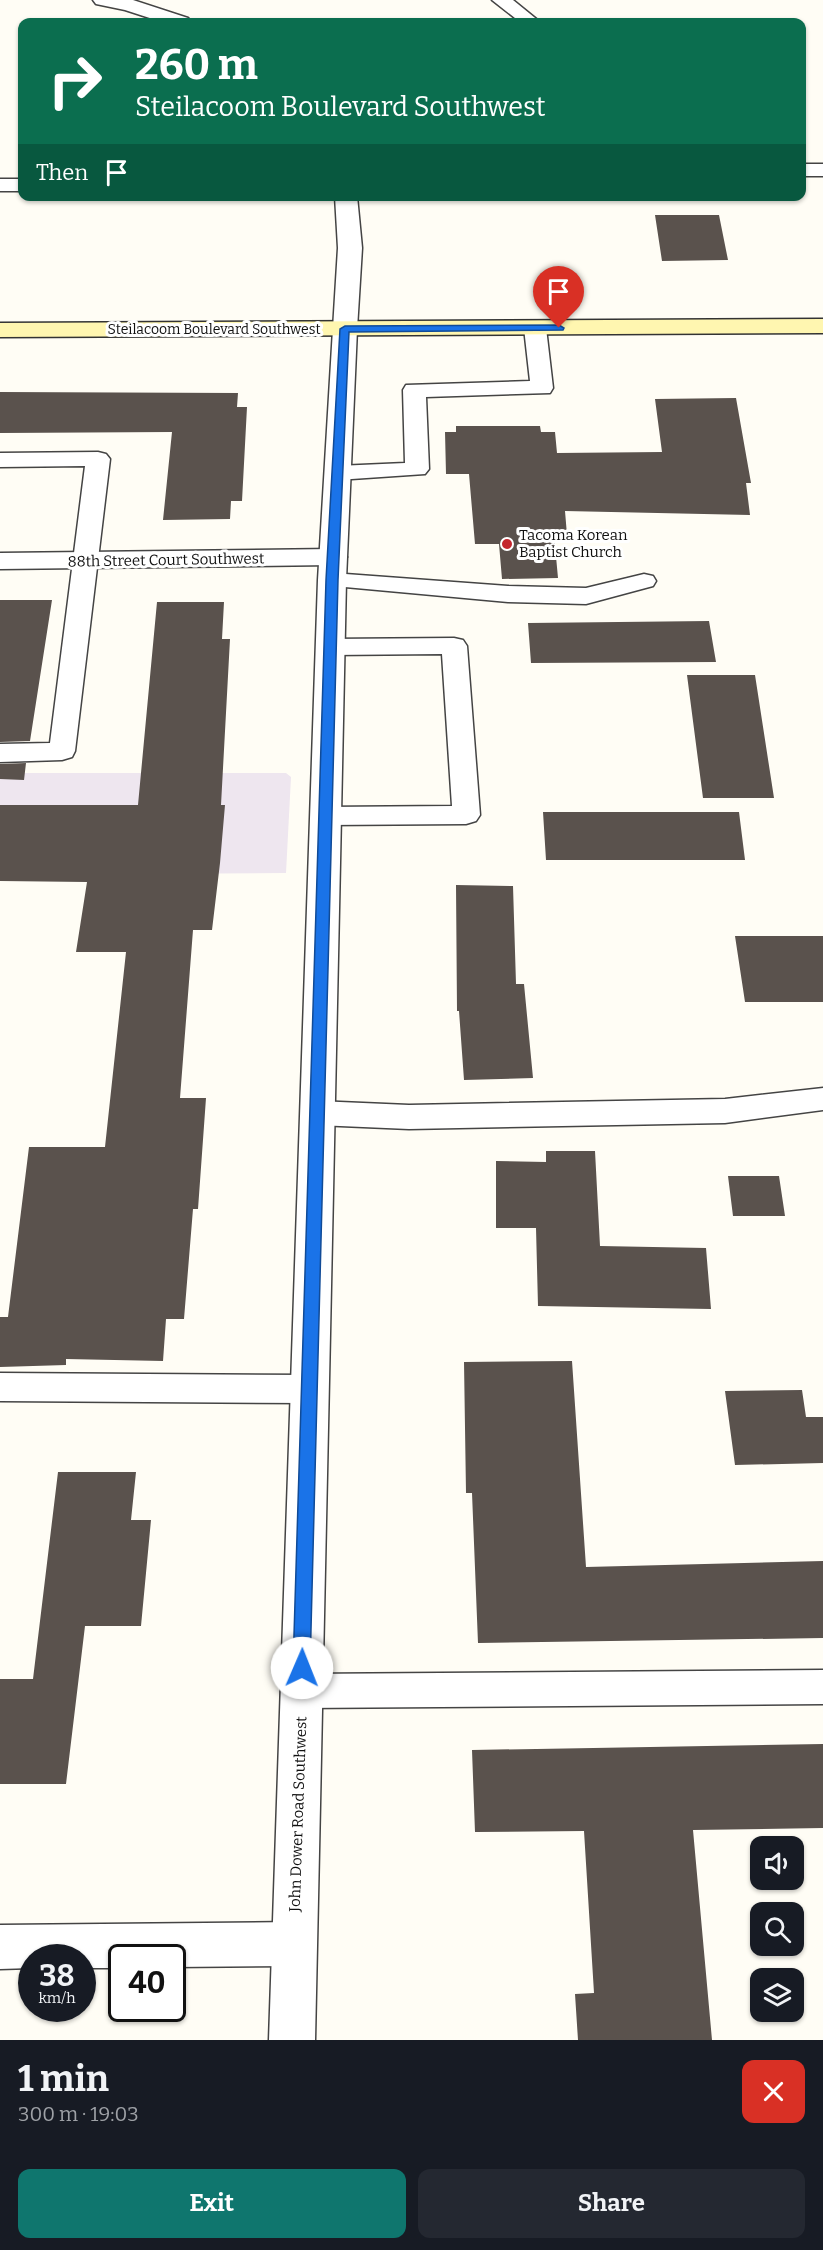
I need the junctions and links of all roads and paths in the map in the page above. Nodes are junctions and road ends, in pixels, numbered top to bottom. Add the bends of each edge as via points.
1 (103, 0) edge
2 (501, 0) edge
3 (169, 18) edge
4 (526, 18) edge
5 (806, 170) edge
6 (823, 170) edge
7 (0, 185) edge
8 (18, 185) edge
9 (346, 201) edge
10 (823, 327) edge
11 (536, 328) junction
12 (345, 329) junction
13 (0, 330) edge
14 (0, 460) edge
15 (337, 473) junction
16 (0, 561) edge
17 (84, 561) junction
18 (332, 568) junction
19 (644, 581) dead end
20 (330, 646) junction
21 (0, 753) edge
22 (325, 816) junction
23 (823, 1099) edge
24 (317, 1113) junction
25 (0, 1387) edge
26 (309, 1389) junction
27 (823, 1687) edge
28 (301, 1691) junction
29 (294, 1944) junction
30 (0, 1947) edge
31 (292, 2040) edge

1 - 3 street
2 - 4 lane
5 - 6 lane
7 - 8 lane
9 - 12 street, John Dower Road Southwest via 350,248
10 - 11 main road, Steilacoom Boulevard Southwest
11 - 12 main road, Steilacoom Boulevard Southwest
11 - 15 lane via 542,388 414,390 417,469
12 - 13 main road, Steilacoom Boulevard Southwest
12 - 15 street, John Dower Road Southwest
14 - 17 lane via 98,459
15 - 18 street, John Dower Road Southwest
16 - 17 street, 88th Street Court Southwest
17 - 18 street, 88th Street Court Southwest
17 - 21 lane via 62,751
18 - 19 lane via 508,594 586,596
18 - 20 street, John Dower Road Southwest
20 - 22 street, John Dower Road Southwest
20 - 22 lane via 454,646 465,815
22 - 24 street, John Dower Road Southwest
23 - 24 lane via 725,1111 409,1117
24 - 26 street, John Dower Road Southwest
25 - 26 lane
26 - 28 street, John Dower Road Southwest
27 - 28 lane
28 - 29 street, John Dower Road Southwest
29 - 30 street
29 - 31 street, John Dower Road Southwest

